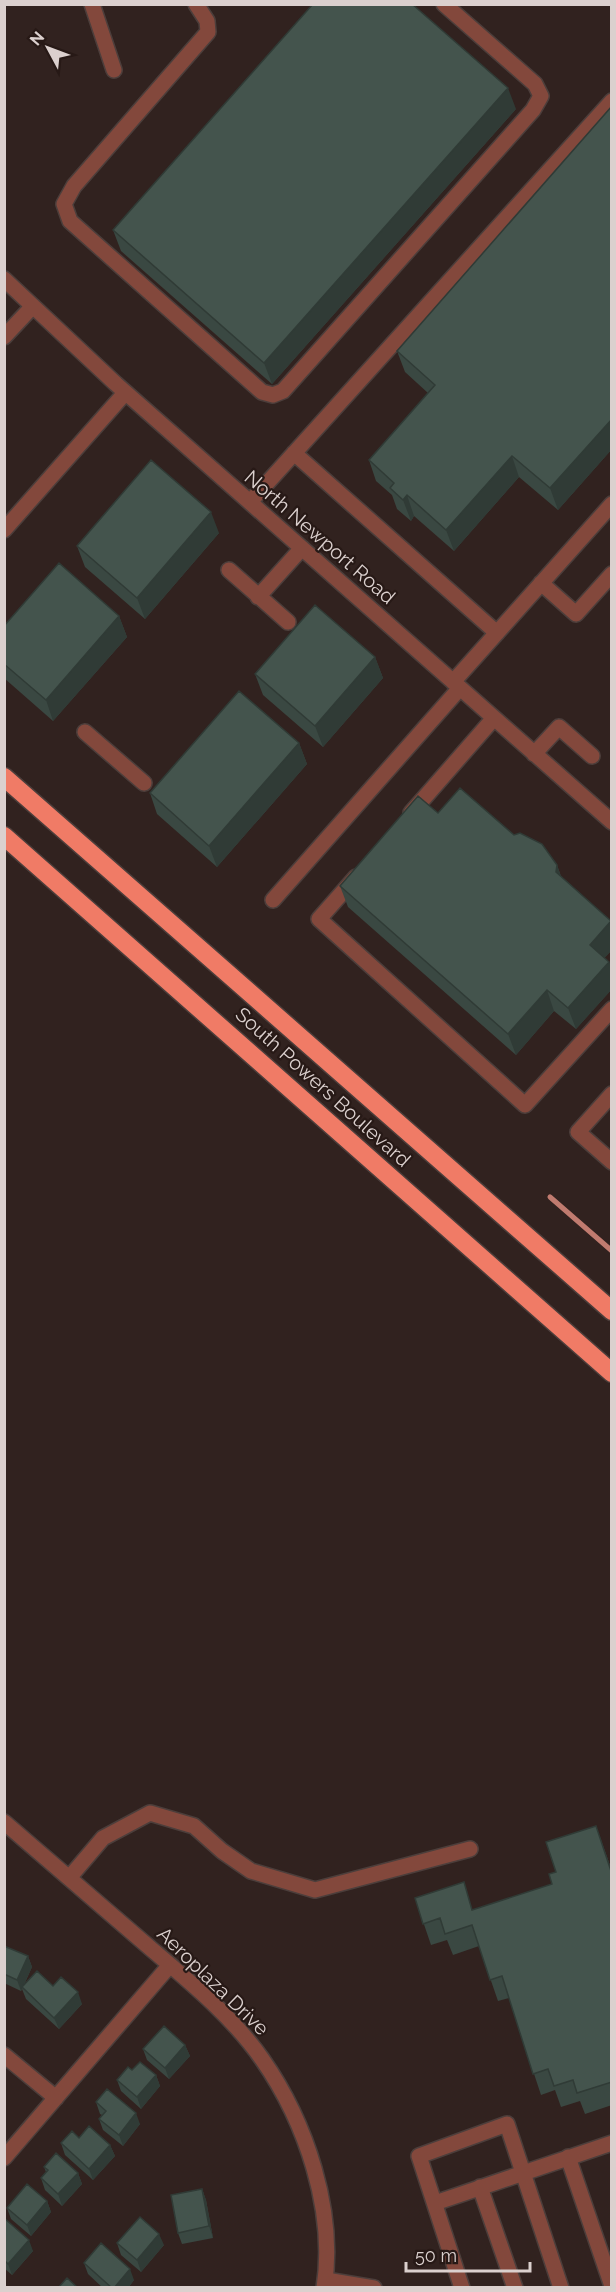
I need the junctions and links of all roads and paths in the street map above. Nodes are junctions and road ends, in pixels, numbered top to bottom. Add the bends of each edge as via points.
1 (92, 4) edge
2 (196, 4) edge
3 (444, 4) edge
4 (114, 70) dead end
5 (612, 101) edge
6 (4, 279) edge
7 (33, 306) junction
8 (4, 337) edge
9 (125, 393) junction
10 (294, 453) junction
11 (249, 502) junction
12 (612, 504) edge
13 (4, 530) edge
14 (302, 548) junction
15 (229, 570) dead end
16 (612, 574) edge
17 (541, 583) junction
18 (258, 597) junction
19 (288, 622) dead end
20 (497, 633) junction
21 (457, 685) junction
22 (494, 718) junction
23 (85, 732) dead end
24 (534, 754) junction
25 (592, 756) dead end
26 (4, 777) edge
27 (144, 783) dead end
28 (404, 821) edge
29 (612, 822) edge
30 (4, 836) edge
31 (365, 866) edge
32 (273, 900) dead end
33 (612, 1009) edge
34 (612, 1094) edge
35 (612, 1162) edge
36 (612, 1311) edge
37 (612, 1373) edge
38 (4, 1822) edge
39 (470, 1849) dead end
40 (69, 1878) junction
41 (170, 1965) junction
42 (4, 2055) edge
43 (56, 2098) junction
44 (612, 2143) edge
45 (568, 2157) junction
46 (4, 2158) edge
47 (523, 2172) junction
48 (480, 2187) junction
49 (435, 2204) junction
50 (325, 2284) edge
51 (612, 2286) edge
52 (374, 2288) edge
53 (462, 2288) edge
54 (514, 2288) edge
55 (561, 2288) edge

1 - 4 street
2 - 3 street via 207,21 207,32 74,186 64,204 70,221 111,259 262,392 273,395 283,391 533,110 541,96 535,84
5 - 10 street
6 - 7 street, North Newport Road
7 - 8 street
7 - 9 street, North Newport Road
9 - 11 street, North Newport Road
9 - 13 street
10 - 11 street
10 - 20 street
11 - 14 street, North Newport Road
12 - 17 street
14 - 18 street
14 - 21 street, North Newport Road
15 - 18 street
16 - 17 street via 576,614
17 - 20 street
18 - 19 street
20 - 21 street
21 - 22 street, North Newport Road
21 - 32 street
22 - 24 street, North Newport Road
22 - 28 street
23 - 27 street
24 - 25 street via 559,727
24 - 29 street, North Newport Road
26 - 36 highway, South Powers Boulevard
30 - 37 highway, South Powers Boulevard
31 - 33 street via 319,919 525,1105
34 - 35 street via 578,1132
38 - 40 street, Aeroplaza Drive
39 - 40 street via 315,1890 251,1871 194,1826 150,1813 103,1838
40 - 41 street, Aeroplaza Drive
41 - 43 street
41 - 50 street, Aeroplaza Drive via 240,2032 282,2090 309,2152 317,2182 323,2212
42 - 43 street
43 - 46 street
44 - 45 street
45 - 47 street
45 - 51 street
47 - 48 street
47 - 49 street via 507,2124 419,2156
47 - 55 street
48 - 49 street
48 - 54 street
49 - 53 street
50 - 52 street

